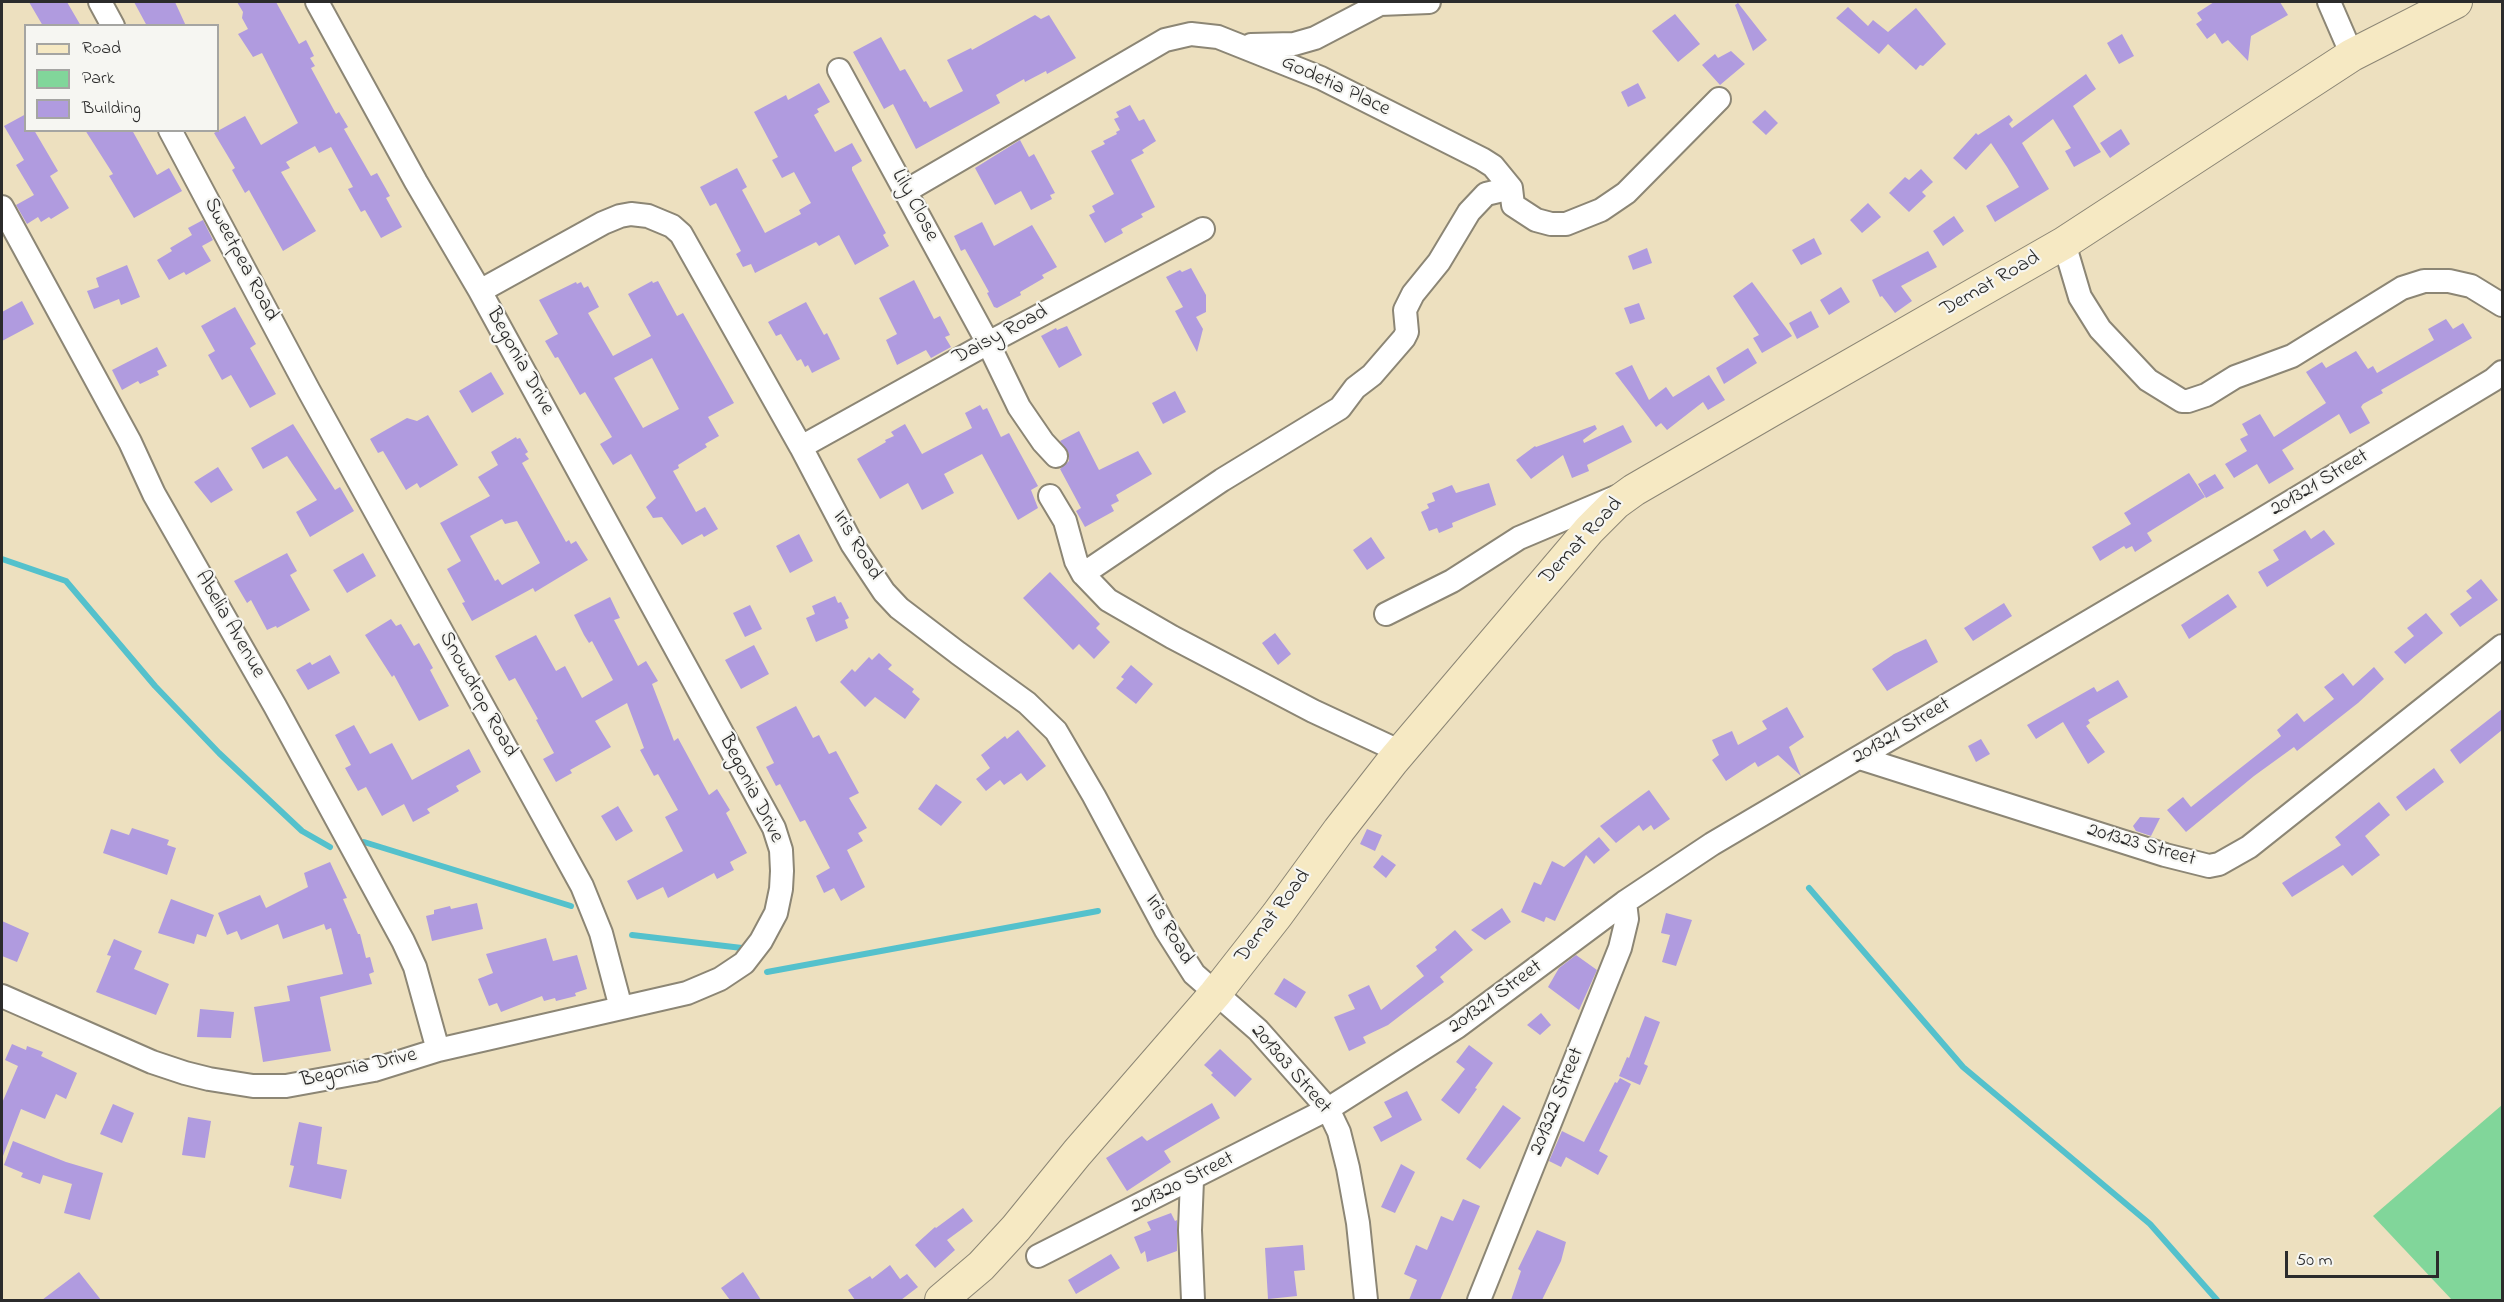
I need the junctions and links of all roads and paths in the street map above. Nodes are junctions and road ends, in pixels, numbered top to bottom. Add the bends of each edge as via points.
1 (100, 2) edge
2 (317, 2) edge
3 (1429, 2) edge
4 (2329, 2) edge
5 (2456, 2) edge
6 (112, 24) edge
7 (1240, 45) junction
8 (2352, 55) junction
9 (839, 70) dead end
10 (1719, 99) dead end
11 (171, 132) edge
12 (1511, 188) junction
13 (906, 191) junction
14 (2, 207) edge
15 (1203, 229) dead end
16 (2064, 243) junction
17 (480, 291) junction
18 (2502, 305) edge
19 (988, 342) junction
20 (2498, 376) edge
21 (309, 391) joint
22 (801, 447) junction
23 (1056, 456) dead end
24 (1634, 490) junction
25 (1050, 496) dead end
26 (1083, 574) junction
27 (1386, 614) dead end
28 (2502, 646) edge
29 (1401, 752) junction
30 (1860, 758) junction
31 (1625, 902) junction
32 (1215, 994) junction
33 (2, 996) edge
34 (621, 1008) junction
35 (438, 1050) junction
36 (1328, 1109) junction
37 (1192, 1179) junction
38 (1038, 1256) dead end
39 (941, 1300) edge
40 (1193, 1300) edge
41 (1366, 1300) edge
42 (1479, 1300) edge

1 - 6 street
2 - 17 street, Begonia Drive
3 - 7 street via 1380,4 1319,36 1294,44
4 - 8 street
5 - 8 street, Demat Road
7 - 12 street, Godetia Place via 1321,78 1482,159
7 - 13 street, Godetia Place via 1191,34 1165,40
8 - 16 street, Demat Road
9 - 13 street, Lily Close
10 - 12 street, Godetia Place via 1626,193 1601,210 1566,224 1551,224 1536,220 1513,205
11 - 21 street, Sweetpea Road
12 - 26 street via 1486,194 1469,212 1439,262 1413,294 1404,313 1404,338 1340,408 1222,480
13 - 19 street, Lily Close
14 - 35 street, Abelia Avenue via 130,442 154,494 403,941 415,967
15 - 19 street, Daisy Road
16 - 18 street via 2080,297 2100,329 2148,380 2182,401 2292,356 2402,288 2424,280 2471,286
16 - 24 street, Demat Road
17 - 22 street, Iris Road via 611,219 637,215 662,220 683,236
17 - 34 street, Begonia Drive via 774,828 781,850 782,884 776,913 744,963 704,987
19 - 22 street, Daisy Road
19 - 23 street, Lily Close via 1019,407
20 - 30 street, 201321 Street
21 - 34 street, Snowdrop Road via 591,903
22 - 32 street, Iris Road via 852,544 884,592 899,608 1027,703 1056,731 1179,951 1194,974
24 - 27 street via 1519,538 1462,575
24 - 29 street, Demat Road via 1589,530
25 - 26 street via 1065,521
26 - 29 street via 1122,609 1321,715
28 - 30 street, 201323 Street via 2249,847 2209,866
29 - 32 street, Demat Road
30 - 31 street, 201321 Street via 1712,844
31 - 36 street, 201321 Street via 1485,1007
31 - 42 street, 201322 Street via 1627,919 1620,948
32 - 36 street, 201303 Street via 1258,1030
32 - 39 street, Demat Road via 1016,1228 981,1266
33 - 35 street, Begonia Drive via 152,1062 209,1079 253,1086 331,1079
34 - 35 street, Begonia Drive
36 - 37 street, 201320 Street
36 - 41 street, 201303 Street via 1340,1132 1348,1168
37 - 38 street, 201320 Street
37 - 40 street

